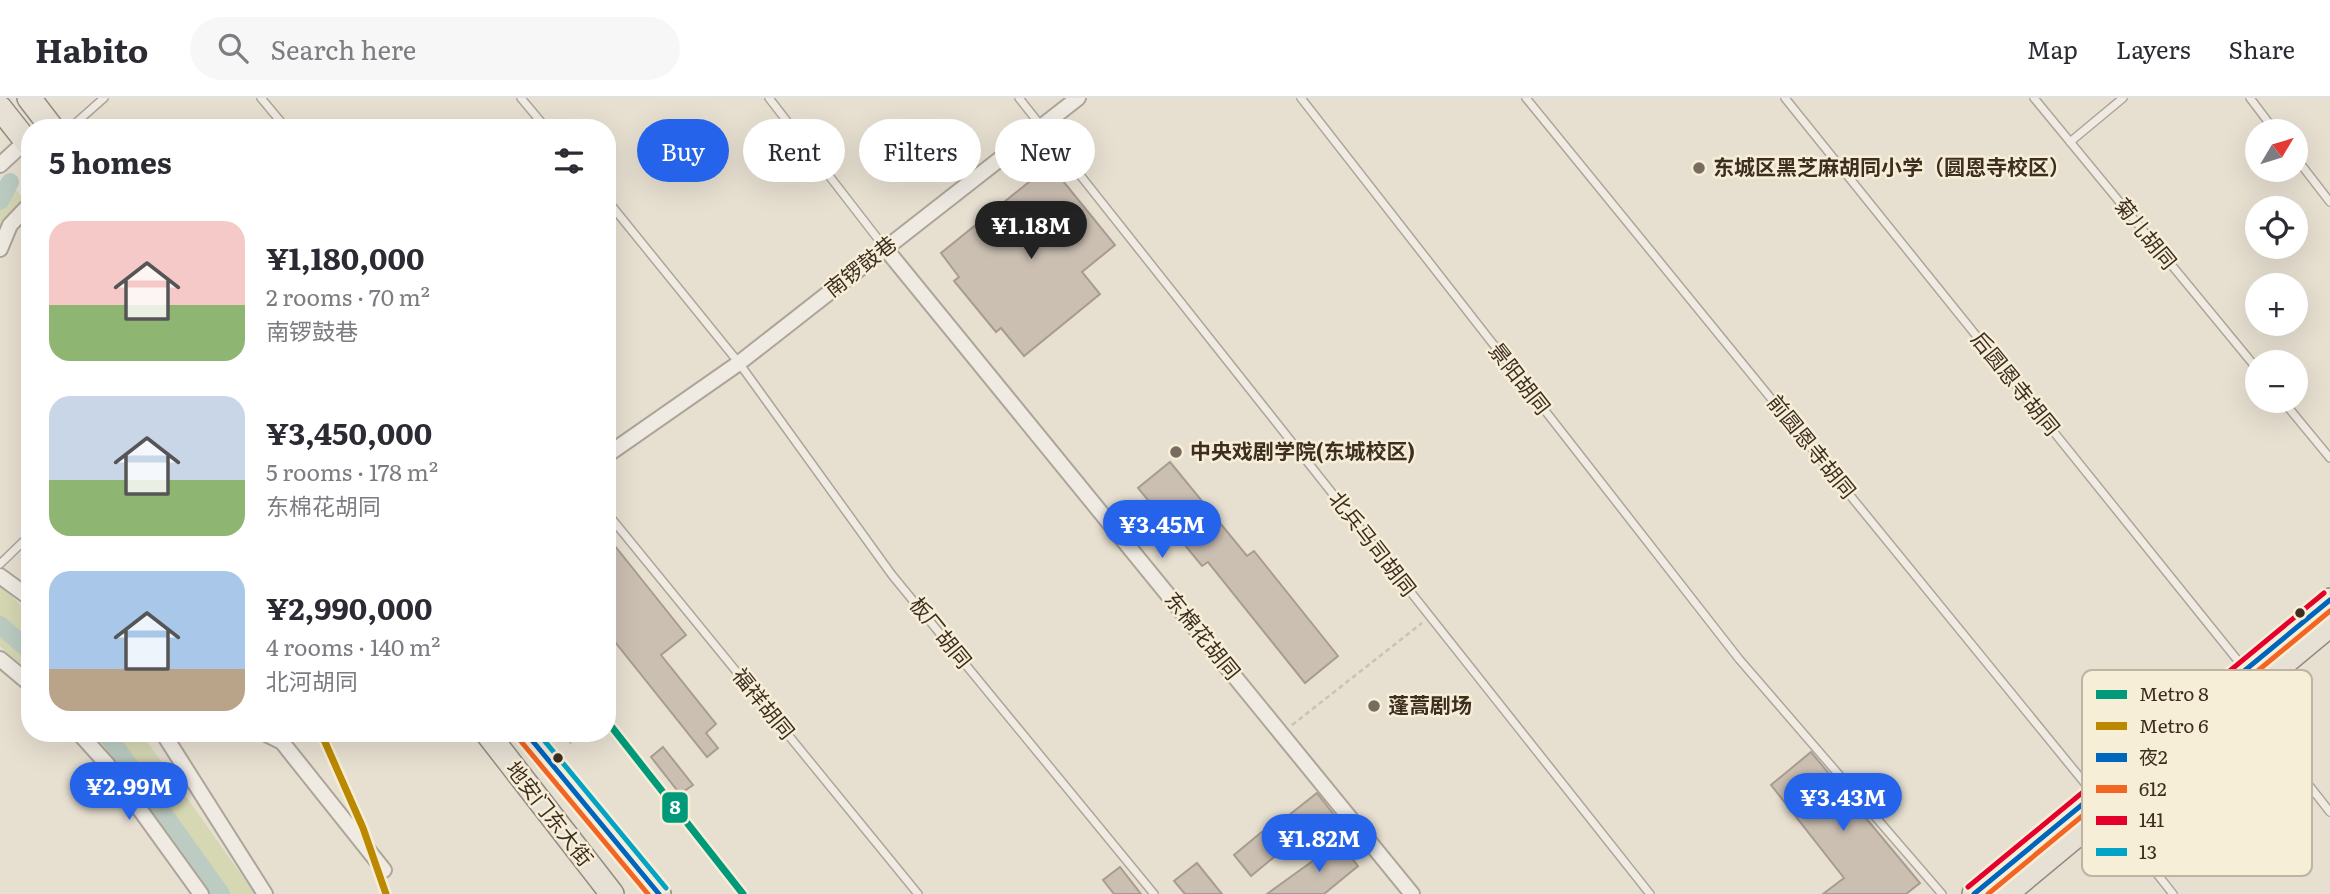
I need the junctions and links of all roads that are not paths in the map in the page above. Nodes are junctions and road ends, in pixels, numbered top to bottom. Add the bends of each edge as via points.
1 (29, 98) edge
2 (104, 98) edge
3 (261, 98) edge
4 (521, 98) edge
5 (769, 98) edge
6 (1019, 98) edge
7 (1078, 98) edge
8 (1301, 98) edge
9 (1526, 98) edge
10 (1785, 98) edge
11 (2034, 98) edge
12 (2123, 98) edge
13 (2250, 98) edge
14 (0, 108) edge
15 (45, 119) edge
16 (80, 119) edge
17 (278, 119) edge
18 (538, 119) edge
19 (1034, 119) edge
20 (1053, 119) edge
21 (2266, 119) edge
22 (21, 134) edge
23 (2070, 142) junction
24 (21, 148) edge
25 (995, 164) edge
26 (0, 165) edge
27 (2308, 174) edge
28 (1083, 182) edge
29 (2330, 202) edge
30 (616, 211) edge
31 (21, 213) edge
32 (885, 248) junction
33 (0, 249) edge
34 (2245, 354) edge
35 (739, 363) junction
36 (2293, 413) edge
37 (616, 450) edge
38 (2330, 458) edge
39 (616, 524) edge
40 (21, 544) edge
41 (0, 564) edge
42 (0, 576) edge
43 (21, 591) edge
44 (2330, 600) edge
45 (2330, 625) edge
46 (0, 659) edge
47 (2246, 670) joint
48 (2275, 670) edge
49 (21, 676) edge
50 (87, 742) edge
51 (169, 742) edge
52 (282, 742) edge
53 (494, 742) edge
54 (533, 742) edge
55 (2082, 780) edge
56 (2312, 789) edge
57 (2330, 812) edge
58 (2082, 817) edge
59 (2082, 821) edge
60 (384, 870) dead end
61 (2159, 876) edge
62 (201, 894) edge
63 (265, 894) edge
64 (612, 894) edge
65 (659, 894) edge
66 (918, 894) edge
67 (1154, 894) edge
68 (1412, 894) edge
69 (1650, 894) edge
70 (1942, 894) edge
71 (1975, 894) edge
72 (2006, 894) edge
73 (2173, 894) edge

1 - 15 main road
2 - 16 lane
3 - 17 lane
4 - 18 lane
5 - 32 lane
6 - 19 lane, 北兵马司胡同
7 - 20 street, 南锣鼓巷
8 - 70 lane, 景阳胡同 via 1739,659
9 - 55 lane, 前圆恩寺胡同
10 - 47 lane, 后圆恩寺胡同
11 - 23 lane, 菊儿胡同
12 - 23 lane
13 - 21 lane
14 - 22 main road
23 - 34 lane, 菊儿胡同
24 - 26 street
25 - 32 street, 南锣鼓巷
27 - 29 lane
28 - 69 lane, 北兵马司胡同
30 - 35 lane, 板厂胡同
31 - 33 street via 10,225
32 - 35 street, 南锣鼓巷
32 - 68 street, 东棉花胡同
35 - 37 street, 南锣鼓巷
35 - 67 lane, 板厂胡同 via 892,575
36 - 38 lane
39 - 66 lane, 福祥胡同
40 - 41 lane
42 - 43 street
44 - 47 main road
45 - 48 main road
46 - 49 street
50 - 62 street
51 - 63 street
52 - 60 street
53 - 64 main road, 地安门东大街
54 - 65 main road, 地安门东大街
56 - 57 lane
58 - 71 main road
59 - 72 main road
61 - 73 lane, 前圆恩寺胡同

